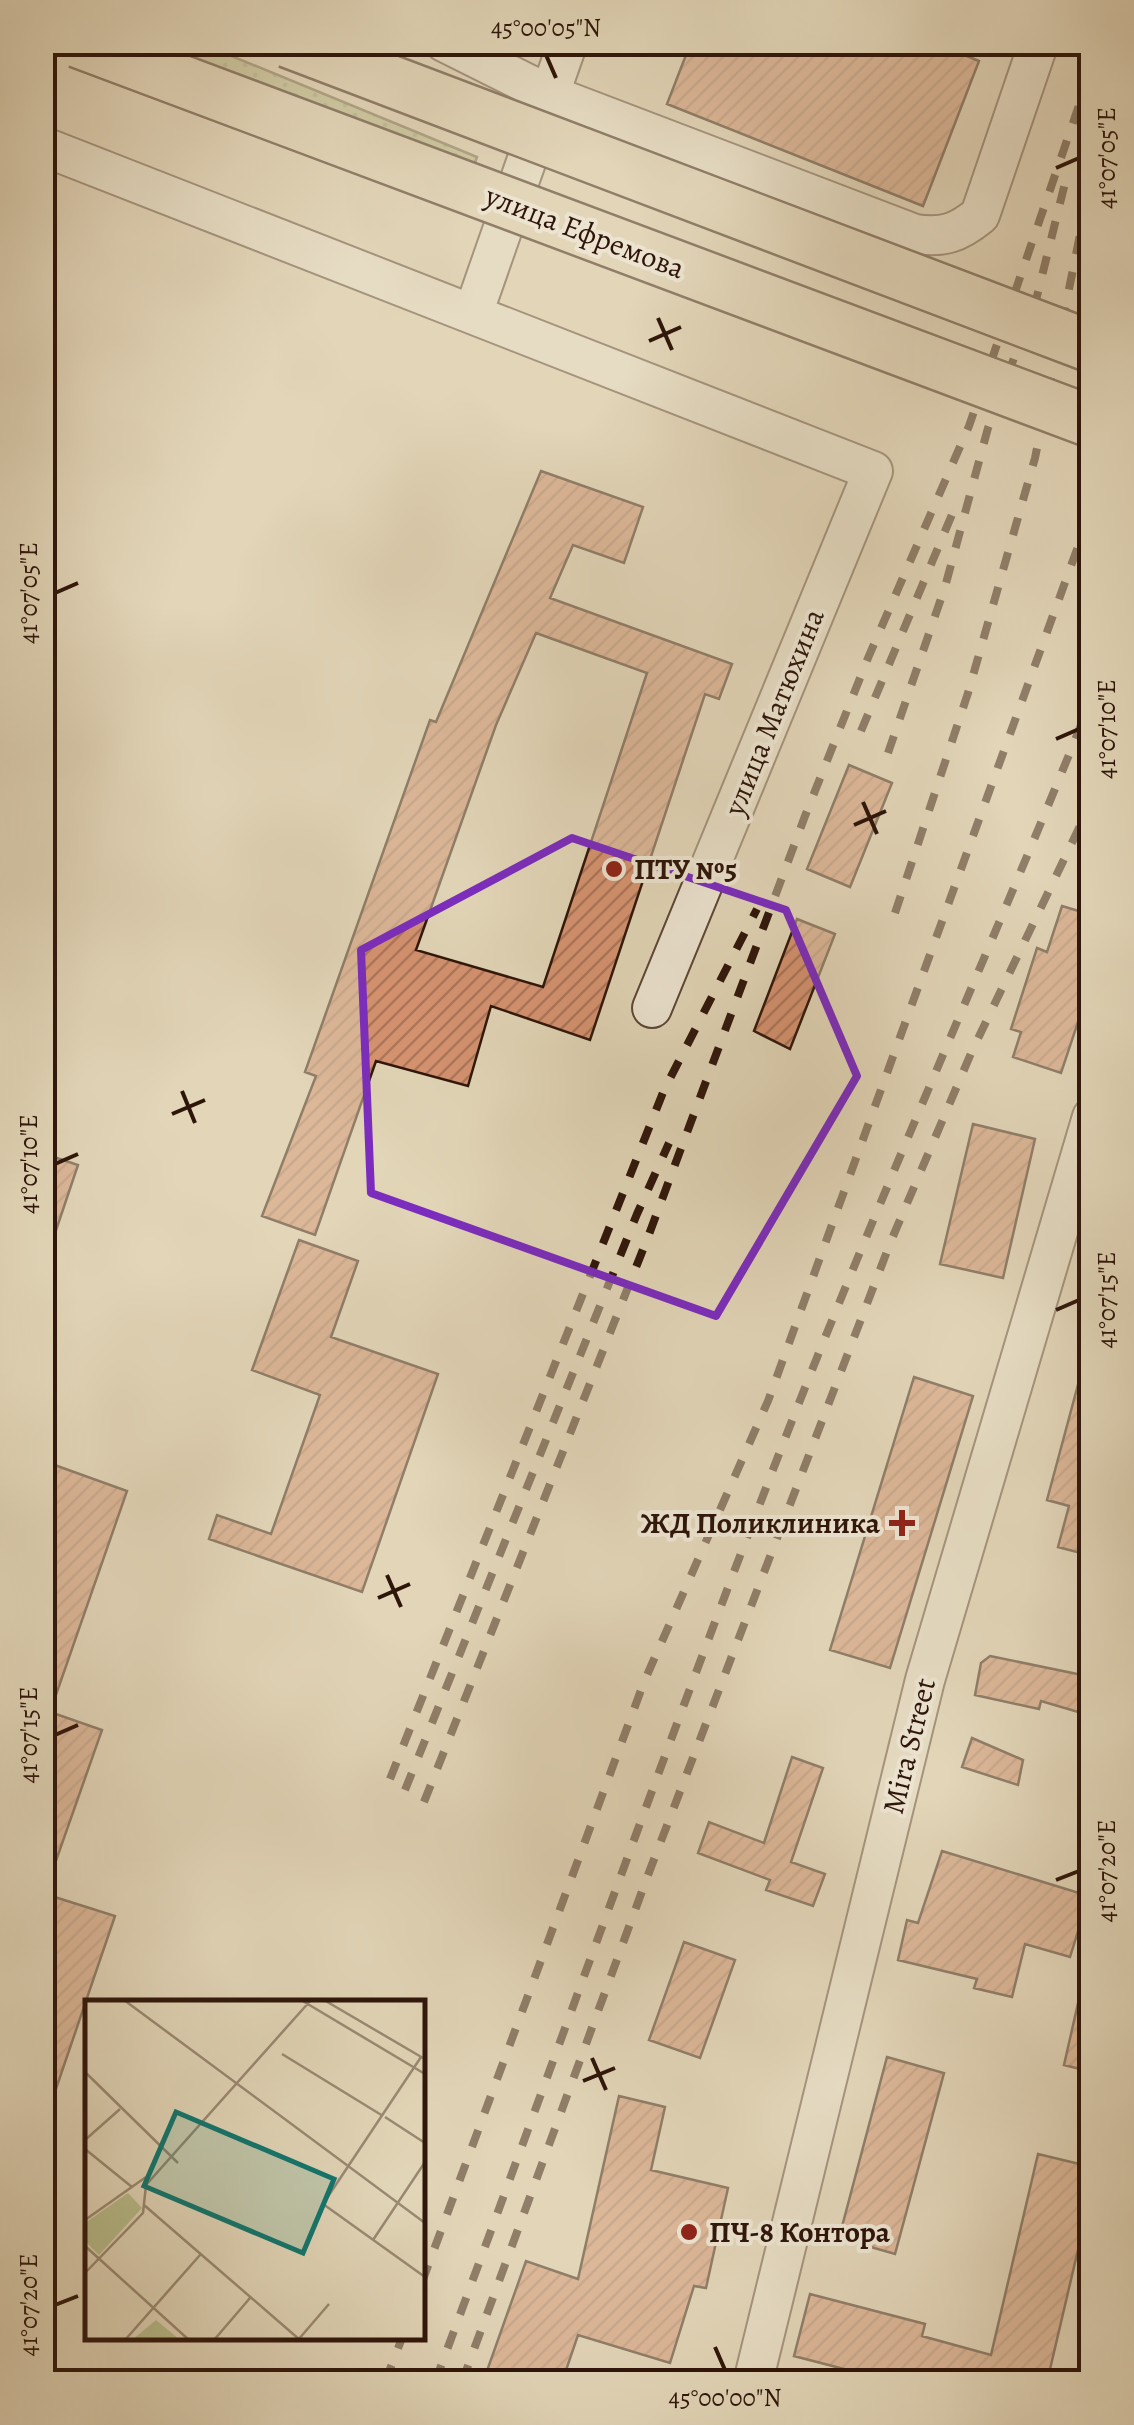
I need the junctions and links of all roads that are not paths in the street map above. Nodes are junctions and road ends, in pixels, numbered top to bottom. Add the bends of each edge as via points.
1 (78, 42) edge
2 (288, 42) edge
3 (444, 42) edge
4 (568, 42) edge
5 (1039, 42) edge
6 (548, 94) junction
7 (42, 146) edge
8 (474, 311) junction
9 (1092, 347) edge
10 (1092, 422) edge
11 (652, 1008) dead end
12 (1092, 1117) edge
13 (753, 2382) edge

1 - 10 main road, улица Ефремова, bridge
2 - 9 main road, bridge
3 - 6 street
4 - 6 street
5 - 6 street via 980,214 958,233 914,234
6 - 8 street
7 - 8 street
8 - 11 street, улица Матюхина via 873,471
12 - 13 street, Mira Street via 924,1680

